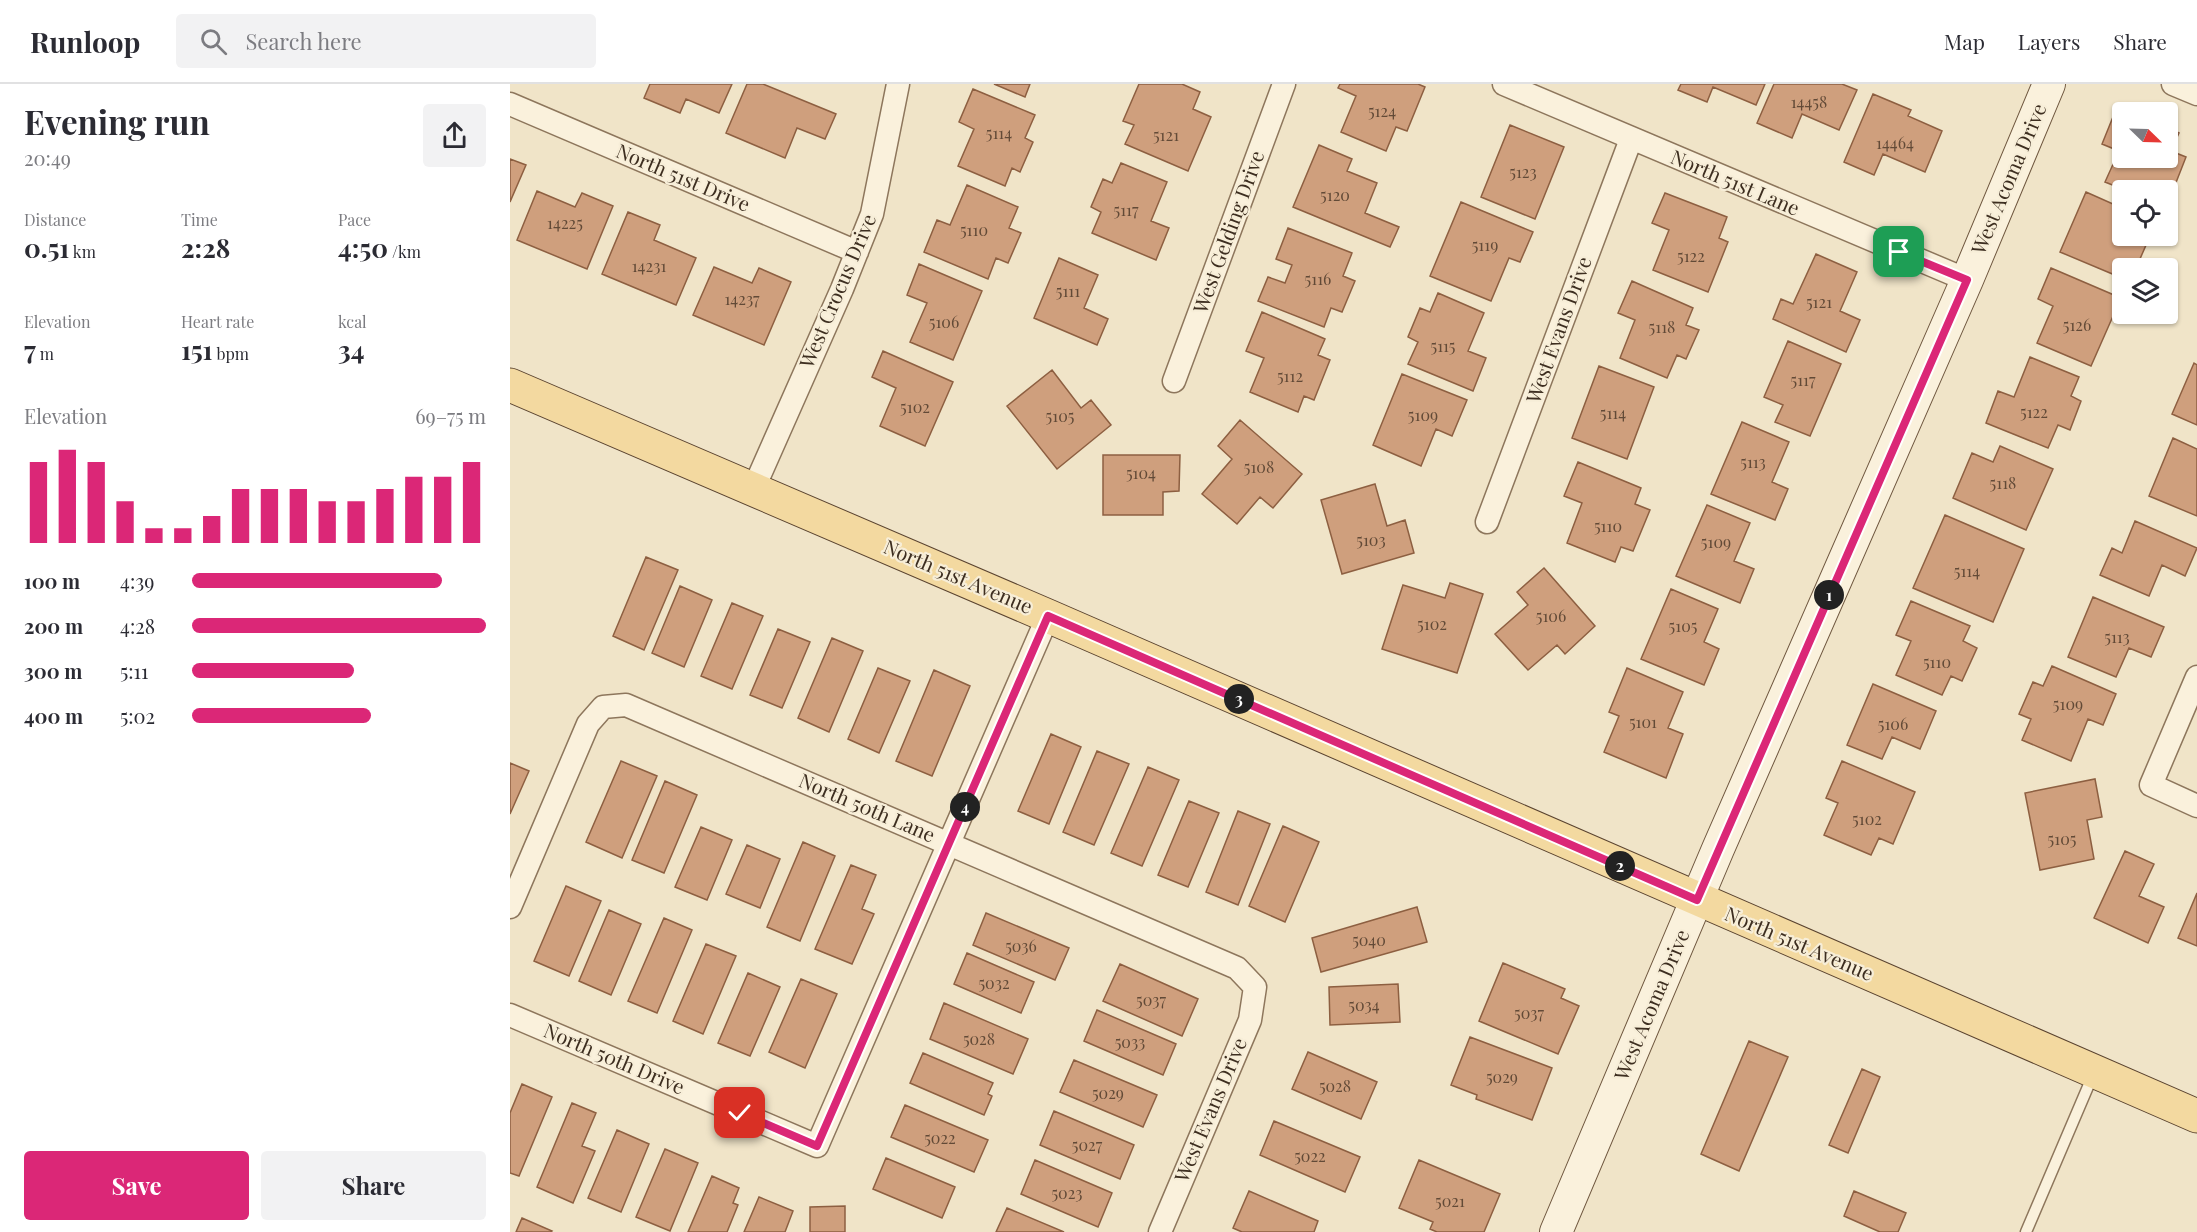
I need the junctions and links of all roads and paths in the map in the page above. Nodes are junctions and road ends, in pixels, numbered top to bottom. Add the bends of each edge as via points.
1 (898, 84) edge
2 (1284, 84) edge
3 (1504, 84) edge
4 (2049, 84) edge
5 (2173, 84) edge
6 (2197, 94) edge
7 (510, 104) edge
8 (1631, 139) junction
9 (857, 252) junction
10 (1967, 280) junction
11 (1174, 381) dead end
12 (510, 385) edge
13 (753, 490) junction
14 (1487, 522) dead end
15 (1048, 616) junction
16 (2197, 677) edge
17 (2197, 806) edge
18 (949, 843) junction
19 (1697, 900) junction
20 (510, 907) edge
21 (1255, 987) joint
22 (510, 1015) edge
23 (2094, 1072) junction
24 (2197, 1116) edge
25 (1160, 1232) edge
26 (1556, 1232) edge
27 (2026, 1232) edge

1 - 9 street, West Crocus Drive via 872,214
2 - 11 street, West Gelding Drive
3 - 8 street, North 51st Lane
4 - 10 street, West Acoma Drive
5 - 6 street
7 - 9 street, North 51st Drive
8 - 10 street, North 51st Lane
8 - 14 street, West Evans Drive
9 - 13 street, West Crocus Drive
10 - 19 street, West Acoma Drive
12 - 13 main road, North 51st Avenue
13 - 15 main road, North 51st Avenue
15 - 18 street
15 - 19 main road, North 51st Avenue
16 - 17 street via 2151,785
18 - 20 street, North 50th Lane via 627,705 603,707 588,724
18 - 21 street, North 50th Lane via 1237,968
18 - 22 street, North 50th Drive via 817,1146
19 - 23 main road, North 51st Avenue
19 - 26 street, West Acoma Drive
21 - 25 street, West Evans Drive via 1250,1020
23 - 24 main road, North 51st Avenue
23 - 27 lane

